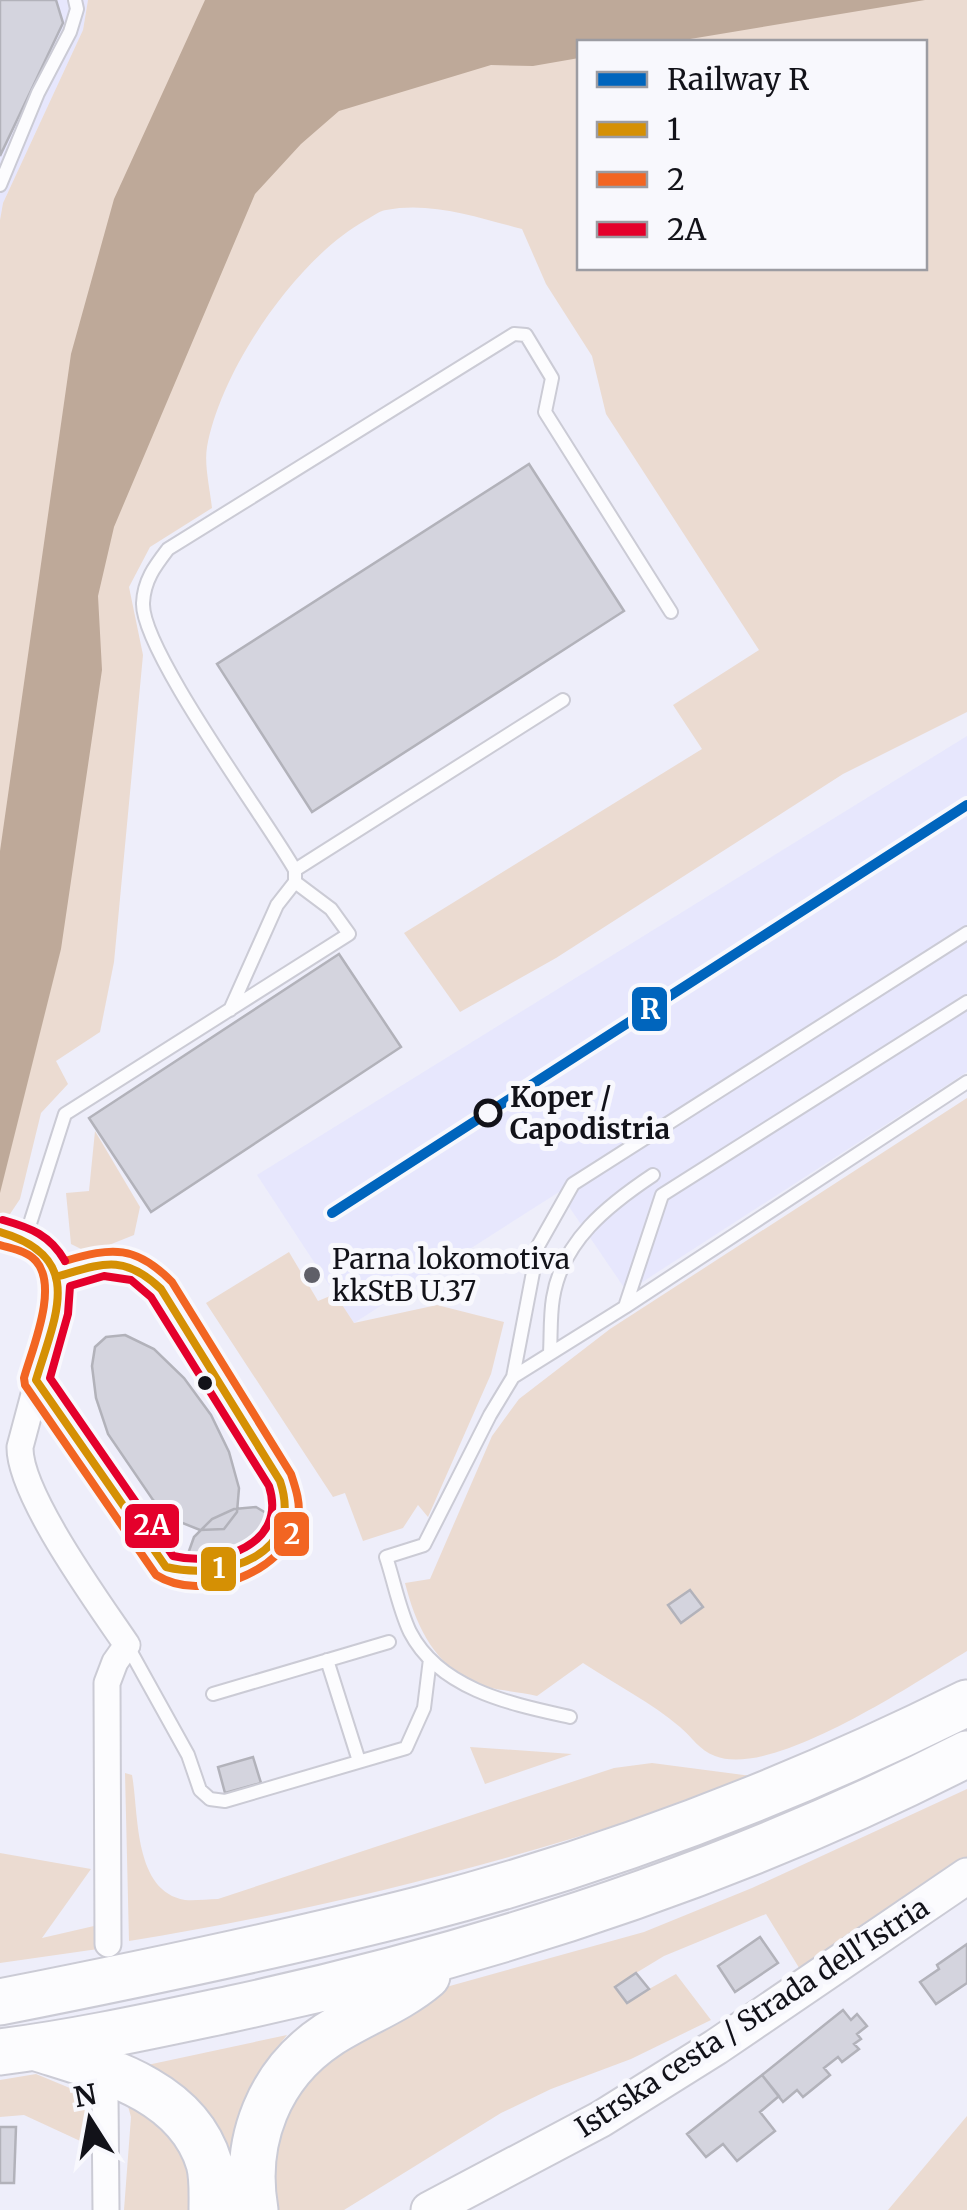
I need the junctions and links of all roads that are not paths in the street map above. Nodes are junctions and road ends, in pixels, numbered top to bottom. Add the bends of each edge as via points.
1 (75, 0) edge
2 (0, 185) edge
3 (671, 612) dead end
4 (563, 700) dead end
5 (295, 876) junction
6 (967, 933) edge
7 (967, 1002) edge
8 (230, 1010) junction
9 (967, 1082) edge
10 (653, 1175) dead end
11 (13, 1234) edge
12 (59, 1276) junction
13 (625, 1307) junction
14 (550, 1352) junction
15 (513, 1377) junction
16 (36, 1380) junction
17 (389, 1642) dead end
18 (127, 1645) junction
19 (430, 1659) junction
20 (327, 1660) junction
21 (213, 1694) dead end
22 (967, 1702) edge
23 (570, 1717) dead end
24 (967, 1754) edge
25 (359, 1761) junction
26 (967, 1876) edge
27 (108, 1944) dead end
28 (448, 1957) junction
29 (0, 2002) edge
30 (16, 2050) edge
31 (105, 2096) dead end
32 (106, 2210) edge
33 (212, 2210) edge
34 (255, 2210) edge
35 (429, 2210) edge

1 - 2 lane via 70,32
3 - 5 lane via 553,428 544,412 552,378 526,336 514,334 168,549 147,576 146,625
4 - 5 lane
5 - 8 lane
5 - 8 lane via 350,934
6 - 15 lane via 572,1184 538,1246
7 - 13 lane via 662,1194
8 - 11 lane via 65,1114
9 - 13 lane
10 - 14 lane via 584,1231 559,1274
11 - 12 street via 41,1248
12 - 16 street via 60,1301
12 - 16 lane via 121,1262 143,1270 160,1289 280,1480 284,1519 270,1546 232,1566 197,1574 166,1567
13 - 14 lane
14 - 15 lane
15 - 19 lane via 424,1545 386,1558 410,1632
16 - 18 street via 20,1464 31,1493
17 - 20 lane
18 - 25 lane via 188,1755 194,1780 210,1799 226,1802
18 - 27 street via 108,1683
19 - 23 lane via 468,1686
19 - 25 lane via 424,1708 406,1748
20 - 21 lane
20 - 25 lane
22 - 29 highway via 890,1741 680,1827 542,1874 204,1962
24 - 28 highway via 740,1857
26 - 35 street, Istrska cesta / Strada dell'Istria via 602,2119
28 - 30 highway
28 - 34 highway via 411,1990 326,2036 282,2080 254,2139
30 - 33 highway via 133,2080 168,2106 196,2136 210,2165
31 - 32 street

